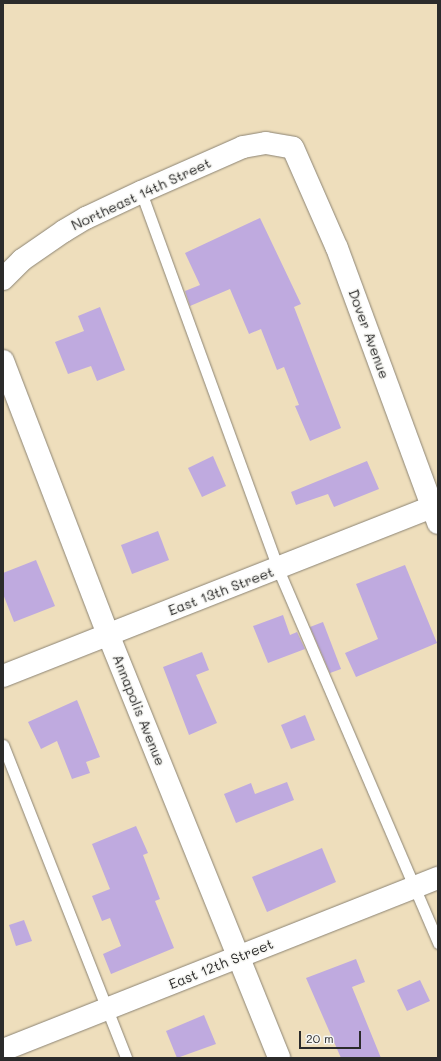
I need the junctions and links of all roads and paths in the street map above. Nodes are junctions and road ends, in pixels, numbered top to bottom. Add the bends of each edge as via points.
1 (293, 148) joint
2 (141, 192) junction
3 (3, 279) edge
4 (3, 361) edge
5 (436, 511) edge
6 (278, 569) junction
7 (108, 634) junction
8 (3, 676) edge
9 (3, 746) edge
10 (438, 878) edge
11 (416, 886) junction
12 (438, 943) edge
13 (237, 957) junction
14 (106, 1010) junction
15 (3, 1050) edge
16 (126, 1058) edge
17 (279, 1058) edge

1 - 2 street, Northeast 14th Street via 266,143 243,147
1 - 5 street, Dover Avenue via 337,248
2 - 3 street, Northeast 14th Street via 64,231 22,260
2 - 6 lane
4 - 7 street, Annapolis Avenue
5 - 6 street, East 13th Street
6 - 7 street, East 13th Street
6 - 11 lane
7 - 8 street, East 13th Street
7 - 13 street, Annapolis Avenue
9 - 14 lane
10 - 11 street, East 12th Street
11 - 12 lane
11 - 13 street, East 12th Street
13 - 14 street, East 12th Street
13 - 17 street, Annapolis Avenue
14 - 15 street, East 12th Street
14 - 16 lane

